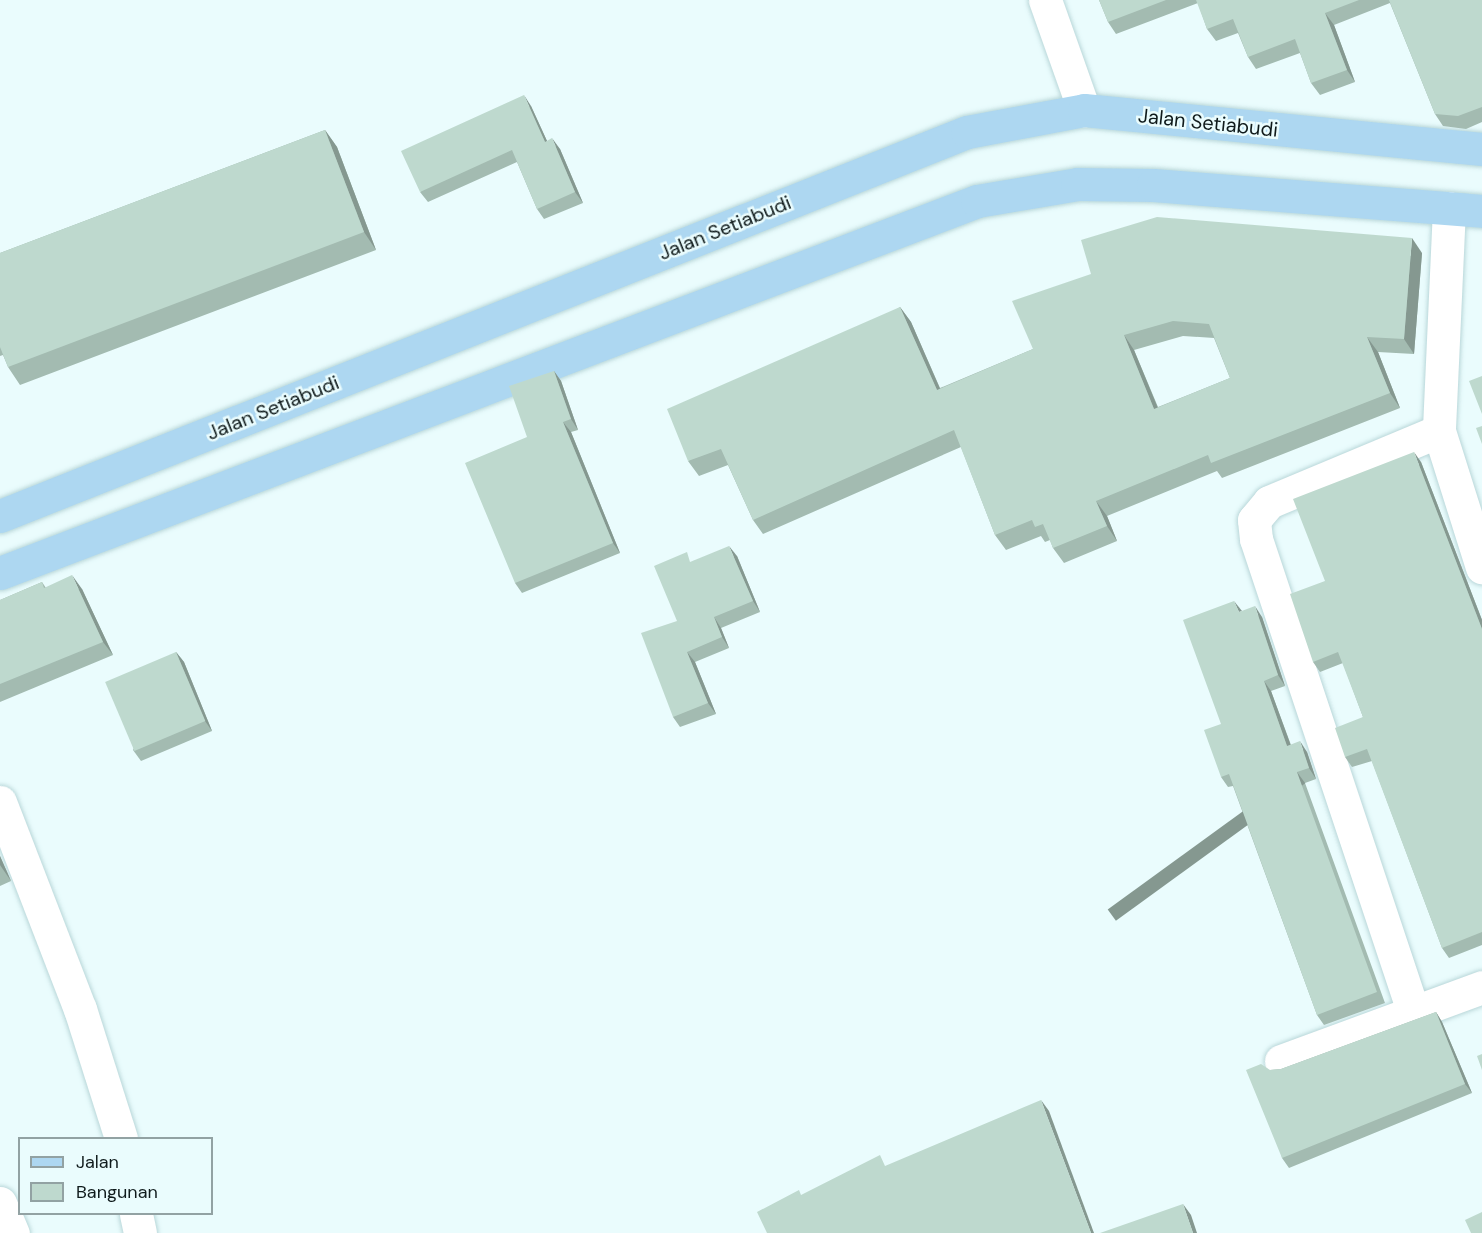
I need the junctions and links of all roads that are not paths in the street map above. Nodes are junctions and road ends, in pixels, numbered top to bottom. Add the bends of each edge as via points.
1 (1045, 0) edge
2 (1084, 110) junction
3 (1482, 149) edge
4 (1449, 208) junction
5 (1482, 211) edge
6 (1438, 431) junction
7 (0, 516) edge
8 (1482, 567) edge
9 (0, 573) edge
10 (0, 802) edge
11 (1482, 987) edge
12 (1413, 1011) junction
13 (1281, 1061) dead end
14 (121, 1137) edge
15 (0, 1203) edge
16 (136, 1215) edge
17 (13, 1233) edge
18 (140, 1233) edge

1 - 2 street
2 - 3 main road, Jalan Setiabudi
2 - 7 main road, Jalan Setiabudi via 967,132
4 - 5 main road
4 - 6 street
4 - 9 main road via 1142,185 1077,184 977,201
6 - 8 street
6 - 12 street via 1269,502 1254,520 1256,539
10 - 14 street via 80,1009
11 - 12 street
12 - 13 street
15 - 17 street
16 - 18 street

